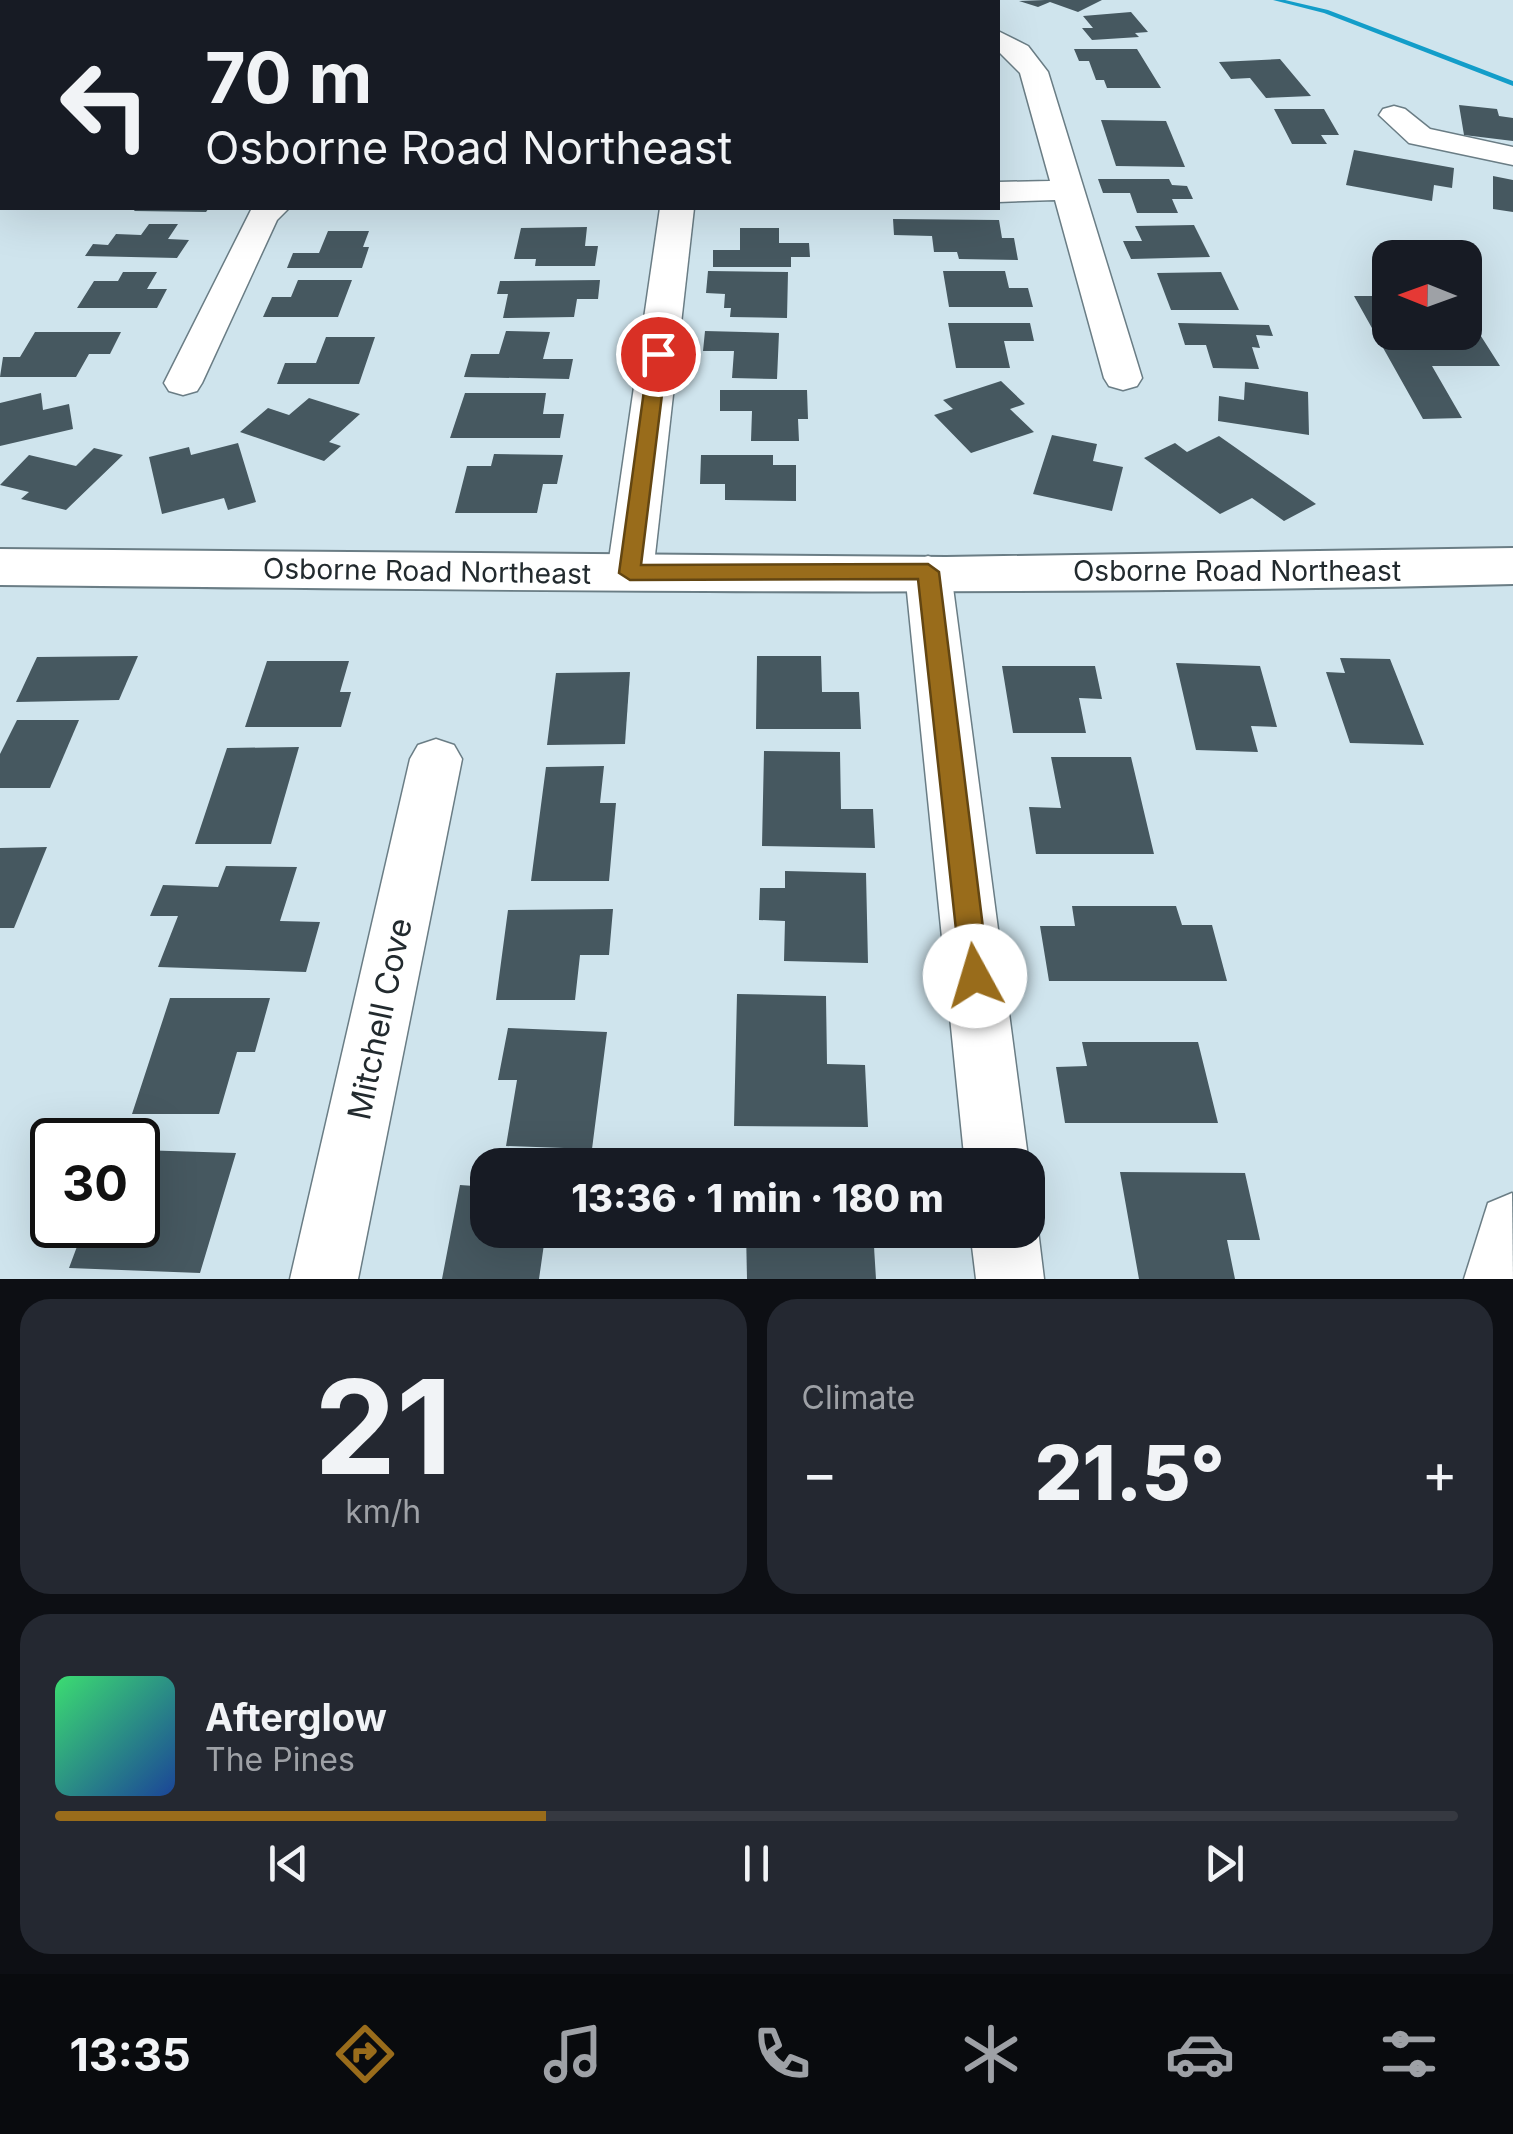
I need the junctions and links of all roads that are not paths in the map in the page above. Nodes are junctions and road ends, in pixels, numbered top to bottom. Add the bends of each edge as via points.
1 (1000, 41) edge
2 (1394, 116) dead end
3 (1513, 156) edge
4 (1067, 190) junction
5 (1000, 192) edge
6 (677, 210) edge
7 (262, 222) edge
8 (1123, 378) dead end
9 (183, 383) dead end
10 (1513, 566) edge
11 (0, 567) edge
12 (928, 572) junction
13 (630, 573) junction
14 (436, 759) dead end
15 (994, 1148) edge
16 (1512, 1227) edge
17 (1006, 1248) edge
18 (324, 1279) edge
19 (1010, 1279) edge
20 (1498, 1279) edge

1 - 4 street via 1034,72
2 - 3 street via 1420,136
4 - 5 street
4 - 8 street
6 - 13 street
7 - 9 street
10 - 12 street, Osborne Road Northeast
11 - 13 street, Osborne Road Northeast
12 - 13 street, Osborne Road Northeast
12 - 15 street
14 - 18 street, Mitchell Cove
16 - 20 street
17 - 19 street

